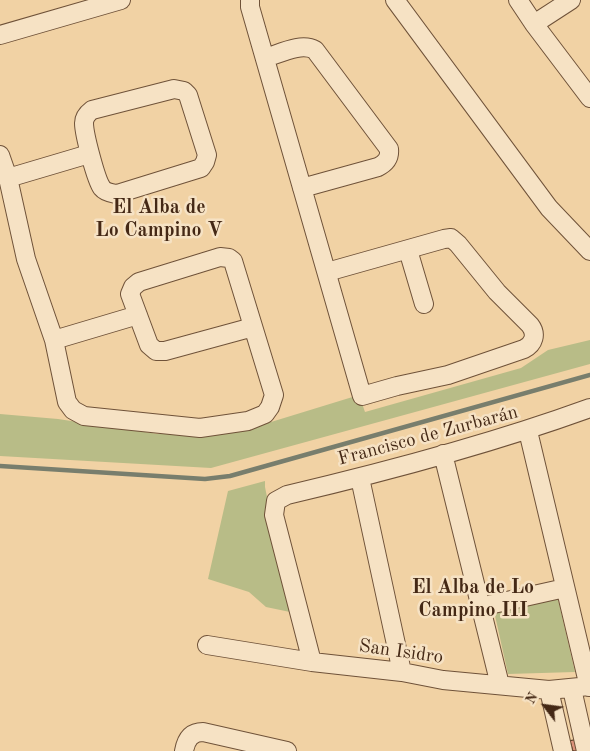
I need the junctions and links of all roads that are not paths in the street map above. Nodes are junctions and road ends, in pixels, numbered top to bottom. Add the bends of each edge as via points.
1 (121, 0) edge
2 (395, 0) edge
3 (518, 0) edge
4 (570, 0) edge
5 (247, 2) edge
6 (534, 24) junction
7 (0, 35) edge
8 (265, 58) junction
9 (590, 98) edge
10 (89, 154) junction
11 (0, 155) edge
12 (8, 178) junction
13 (302, 188) junction
14 (408, 250) junction
15 (590, 251) edge
16 (327, 272) junction
17 (424, 304) dead end
18 (138, 315) junction
19 (253, 327) junction
20 (54, 340) junction
21 (590, 408) edge
22 (528, 431) junction
23 (443, 454) junction
24 (360, 478) junction
25 (566, 588) junction
26 (480, 608) junction
27 (207, 645) dead end
28 (312, 662) junction
29 (402, 672) junction
30 (500, 685) junction
31 (583, 687) edge
32 (549, 690) junction
33 (279, 750) edge
34 (184, 751) edge
35 (563, 751) edge
36 (586, 751) edge

1 - 7 street
2 - 15 street via 549,208
3 - 6 street
4 - 6 street
5 - 8 street
6 - 9 street
8 - 13 street
8 - 13 street via 301,48 315,50 389,149 388,158 382,165
10 - 10 street via 102,189 117,194 201,168 207,155 188,95 174,89 92,110 84,121
10 - 12 street
11 - 12 street
12 - 20 street via 26,259
13 - 16 street
14 - 16 street
14 - 16 street via 444,239 455,241 533,329 532,343 524,349 448,375 362,396
14 - 17 street
18 - 19 street via 149,345 156,351
18 - 19 street via 130,294 138,282 220,257 234,261
18 - 20 street
19 - 20 street via 274,395 270,407 265,414 248,421 200,428 78,414 67,402
21 - 22 street, Francisco de Zurbarán
22 - 23 street, Francisco de Zurbarán
22 - 25 street
23 - 24 street, Francisco de Zurbarán
23 - 26 street
24 - 28 street, Francisco de Zurbarán via 287,495 276,501 274,515
24 - 29 street
25 - 26 street
25 - 31 street
26 - 30 street
27 - 28 street, San Isidro
28 - 29 street, San Isidro
29 - 30 street, San Isidro via 443,680
30 - 32 street, San Isidro
31 - 32 street, San Isidro
31 - 36 street
32 - 35 street
33 - 34 street via 203,732 192,735 186,741

